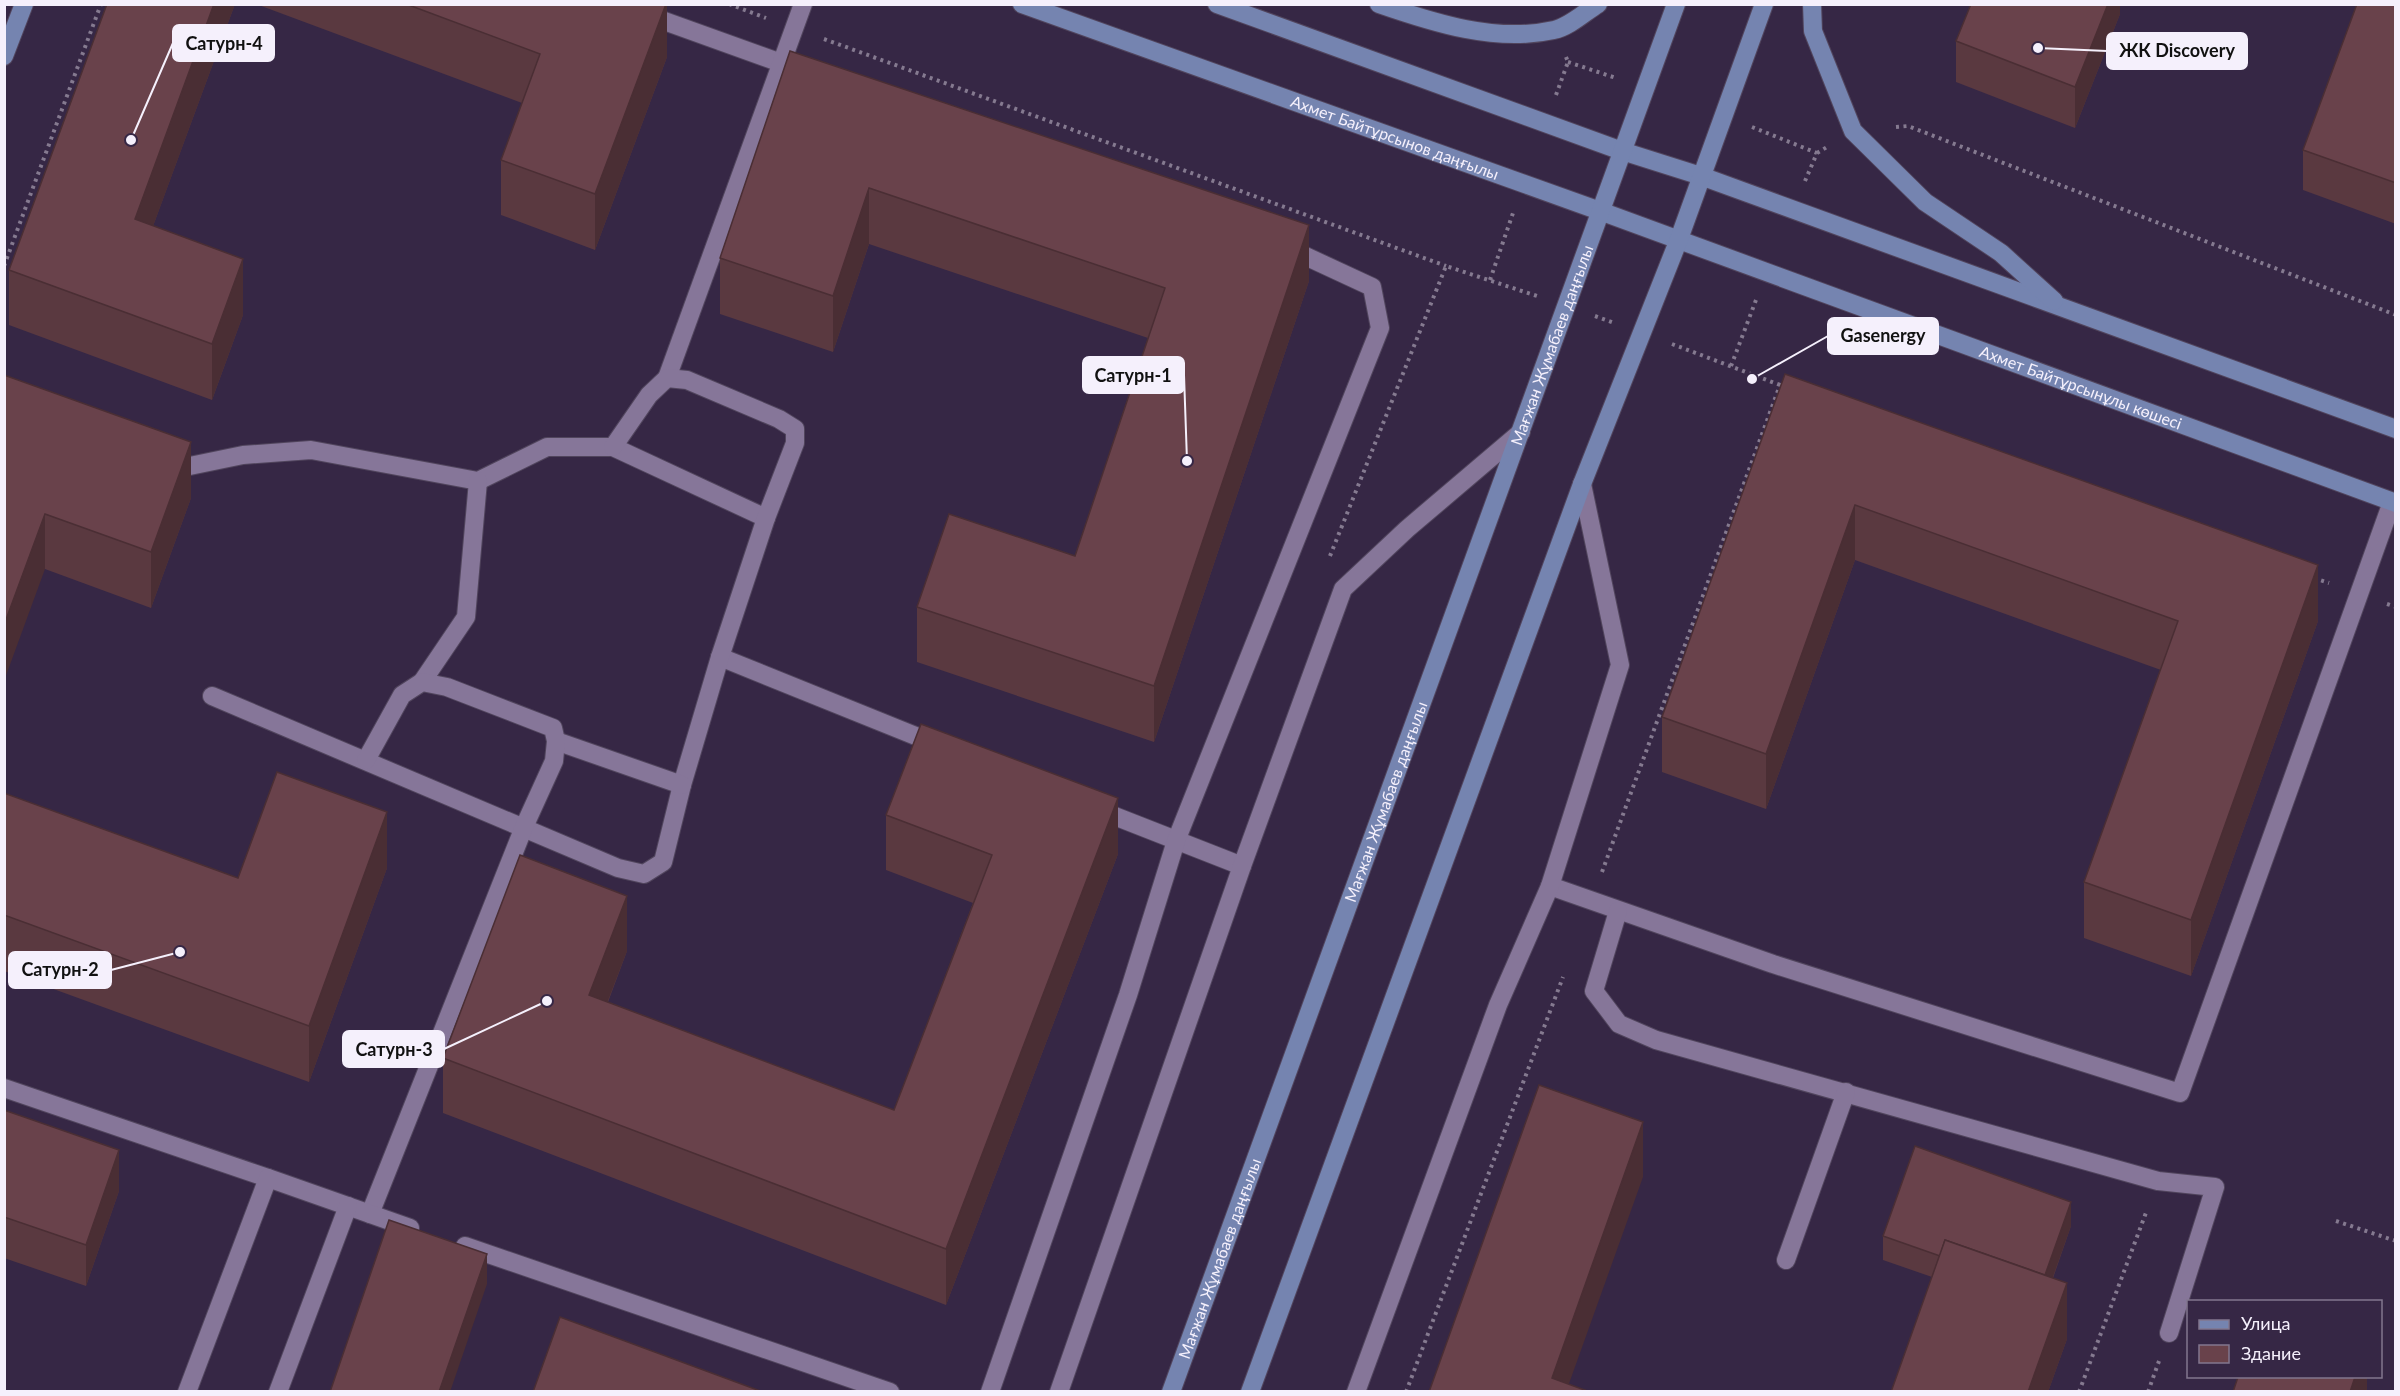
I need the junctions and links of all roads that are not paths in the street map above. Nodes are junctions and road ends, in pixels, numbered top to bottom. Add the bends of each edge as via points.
1 (24, 4) edge
2 (617, 4) edge
3 (804, 4) edge
4 (1022, 4) edge
5 (1217, 4) edge
6 (1379, 4) edge
7 (1598, 4) edge
8 (1676, 4) edge
9 (1764, 4) edge
10 (1812, 4) edge
11 (8, 30) edge
12 (4, 56) edge
13 (783, 63) junction
14 (827, 79) edge
15 (1622, 151) junction
16 (1701, 176) junction
17 (1600, 211) junction
18 (1270, 239) edge
19 (1679, 239) junction
20 (1766, 272) joint
21 (2062, 308) junction
22 (667, 378) junction
23 (2396, 429) edge
24 (1521, 432) junction
25 (613, 447) junction
26 (153, 463) edge
27 (478, 481) junction
28 (1582, 484) junction
29 (2394, 502) edge
30 (766, 518) junction
31 (720, 657) junction
32 (422, 682) junction
33 (212, 696) dead end
34 (556, 741) junction
35 (959, 754) edge
36 (366, 760) junction
37 (682, 785) junction
38 (1078, 802) edge
39 (524, 827) junction
40 (1176, 842) junction
41 (1242, 866) junction
42 (1550, 886) junction
43 (1618, 910) junction
44 (4, 1089) edge
45 (1846, 1092) junction
46 (268, 1178) junction
47 (348, 1206) junction
48 (369, 1214) junction
49 (426, 1233) edge
50 (449, 1241) edge
51 (1786, 1260) dead end
52 (2169, 1333) dead end
53 (188, 1392) edge
54 (278, 1392) edge
55 (890, 1392) edge
56 (990, 1392) edge
57 (1059, 1392) edge
58 (1171, 1392) edge
59 (1250, 1392) edge
60 (1356, 1392) edge

1 - 11 main road
2 - 13 street
3 - 13 street
4 - 17 main road, Ахмет Байтұрсынов даңғылы
5 - 15 main road
6 - 7 main road via 1408,15 1496,35 1556,30
8 - 15 main road, Мағжан Жұмабаев даңғылы
9 - 16 main road
10 - 21 main road via 1813,31 1853,131 1925,202 2001,253
11 - 12 main road
13 - 14 street
13 - 22 street
15 - 16 main road
15 - 17 main road, Мағжан Жұмабаев даңғылы
16 - 19 main road
16 - 21 main road
17 - 19 main road, Ахмет Байтұрсынов даңғылы
17 - 24 main road, Мағжан Жұмабаев даңғылы
18 - 40 street via 1372,287 1380,328
19 - 20 main road, Ахмет Байтұрсынов даңғылы
19 - 28 main road
20 - 29 main road, Ахмет Байтұрсынұлы көшесі
21 - 23 main road
22 - 25 street via 649,395
22 - 30 street via 687,380 795,429 795,443
24 - 41 street via 1343,589
24 - 58 main road, Мағжан Жұмабаев даңғылы
25 - 27 street via 547,447
25 - 30 street
26 - 27 street via 180,468 243,455 311,450
27 - 32 street via 466,617
28 - 42 street via 1620,665
28 - 59 main road
29 - 43 street via 2180,1093 1773,964
30 - 31 street
31 - 35 street
31 - 37 street
32 - 34 street via 447,687 553,728
32 - 36 street via 402,695
33 - 36 street
34 - 37 street
34 - 39 street via 554,761
36 - 39 street
37 - 39 street via 663,862 644,874 618,868
38 - 40 street
39 - 48 street
40 - 41 street
40 - 56 street via 1128,995
41 - 57 street
42 - 43 street
42 - 60 street via 1498,1005
43 - 45 street via 1594,991 1619,1024 1656,1040
44 - 46 street
45 - 51 street
45 - 52 street via 2158,1181 2215,1187
46 - 47 street
46 - 53 street
47 - 48 street
47 - 54 street
48 - 49 street
50 - 55 street

